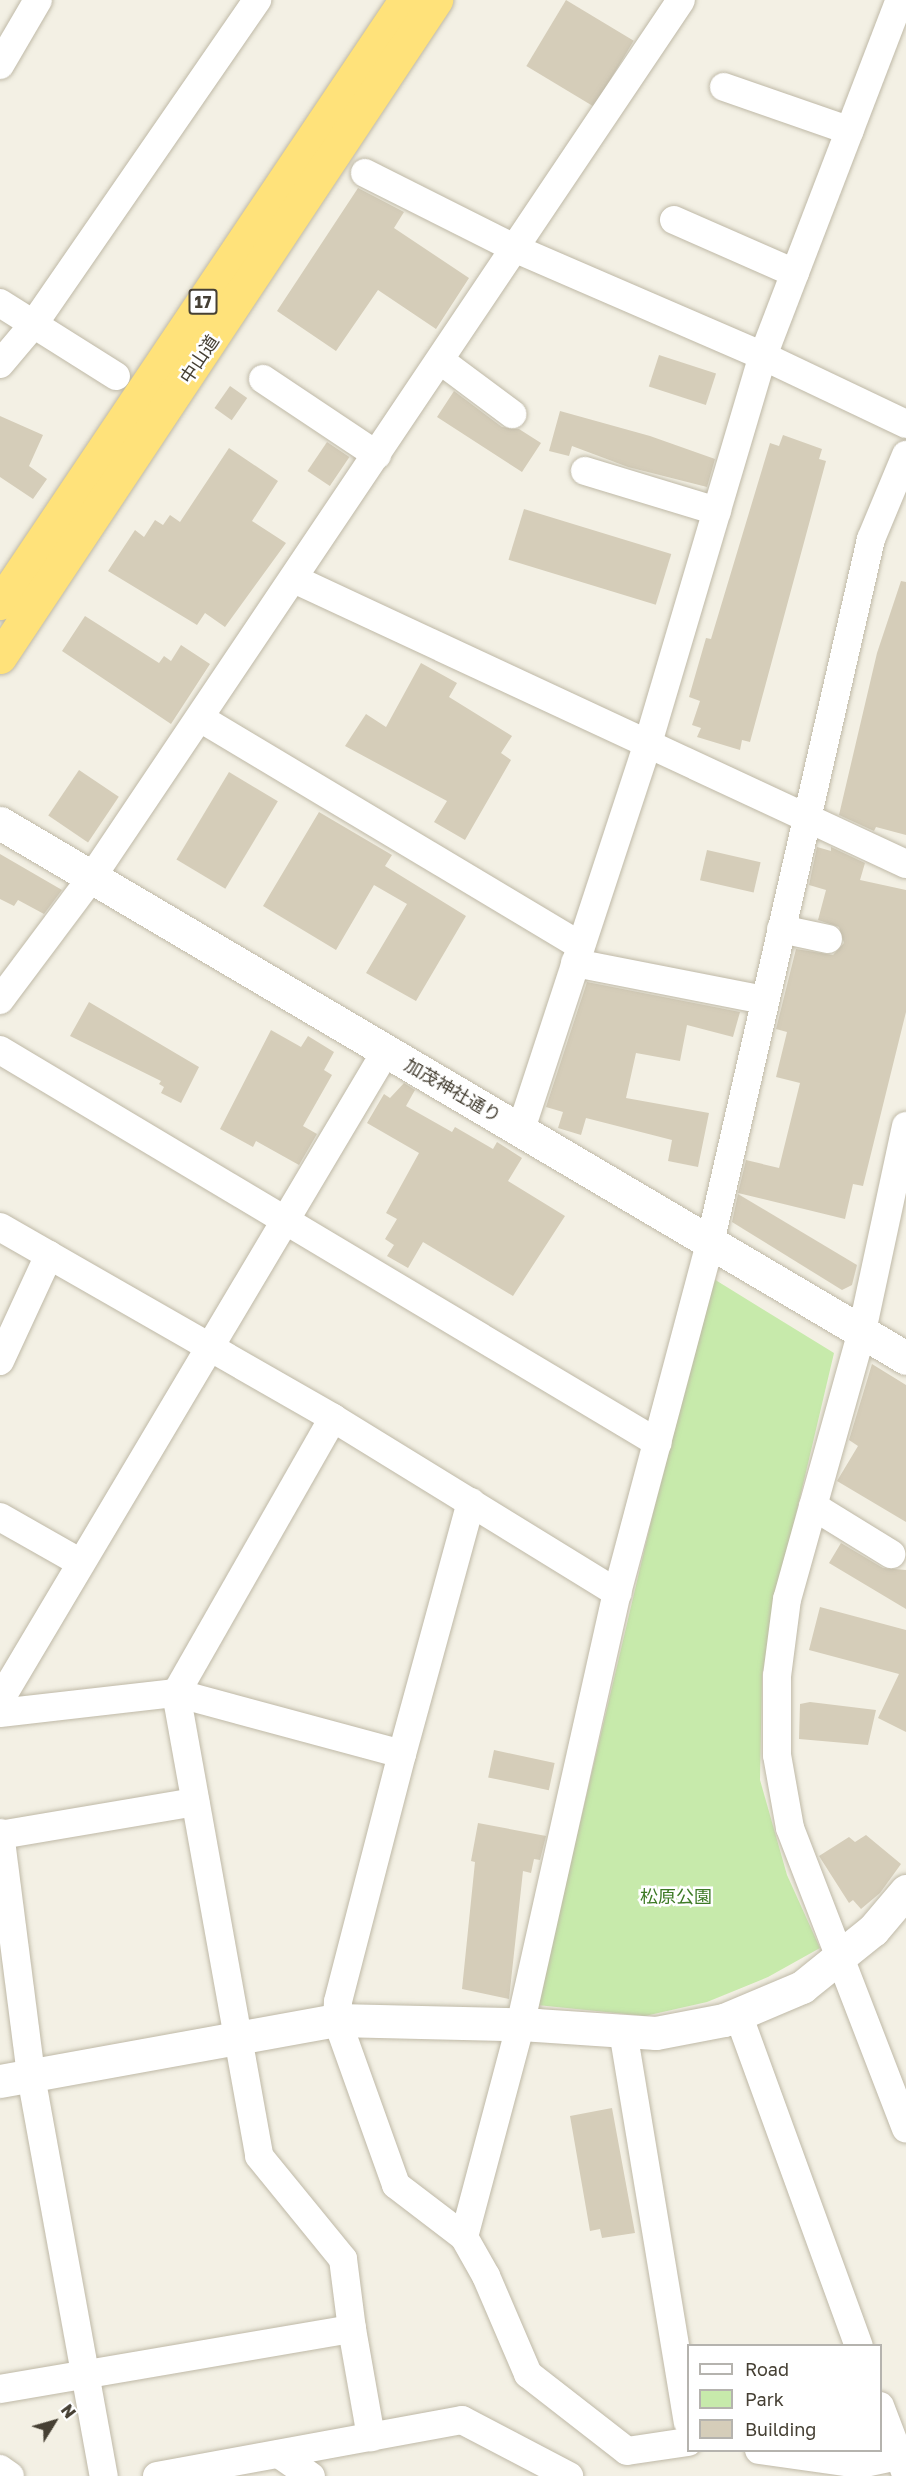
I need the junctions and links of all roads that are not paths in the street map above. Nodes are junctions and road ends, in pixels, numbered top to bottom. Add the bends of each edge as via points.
1 (38, 0) edge
2 (257, 0) edge
3 (405, 0) edge
4 (436, 0) edge
5 (681, 0) edge
6 (900, 0) edge
7 (0, 65) edge
8 (724, 87) dead end
9 (850, 131) junction
10 (365, 173) dead end
11 (674, 220) dead end
12 (516, 249) junction
13 (795, 273) junction
14 (0, 303) edge
15 (33, 325) junction
16 (763, 356) junction
17 (441, 361) junction
18 (0, 364) edge
19 (116, 376) dead end
20 (263, 379) dead end
21 (512, 414) dead end
22 (906, 424) edge
23 (377, 455) junction
24 (906, 455) edge
25 (585, 471) dead end
26 (717, 511) junction
27 (294, 579) junction
28 (0, 603) edge
29 (0, 657) edge
30 (200, 718) junction
31 (648, 743) junction
32 (804, 817) junction
33 (0, 823) edge
34 (906, 864) edge
35 (92, 877) junction
36 (781, 929) junction
37 (828, 939) dead end
38 (577, 954) junction
39 (0, 1000) edge
40 (764, 1000) junction
41 (0, 1050) edge
42 (386, 1051) junction
43 (906, 1126) edge
44 (521, 1129) junction
45 (287, 1220) junction
46 (0, 1227) edge
47 (710, 1243) junction
48 (49, 1255) junction
49 (862, 1331) junction
50 (209, 1346) junction
51 (906, 1358) edge
52 (0, 1361) edge
53 (333, 1418) junction
54 (658, 1443) junction
55 (471, 1502) junction
56 (813, 1506) junction
57 (0, 1517) edge
58 (891, 1554) dead end
59 (81, 1563) junction
60 (617, 1593) junction
61 (176, 1693) junction
62 (0, 1700) edge
63 (0, 1713) edge
64 (402, 1754) junction
65 (195, 1802) junction
66 (0, 1835) edge
67 (906, 1892) edge
68 (842, 1956) junction
69 (738, 2014) junction
70 (337, 2020) junction
71 (520, 2026) junction
72 (623, 2031) junction
73 (235, 2039) junction
74 (15, 2079) edge
75 (906, 2127) edge
76 (464, 2237) junction
77 (352, 2329) junction
78 (858, 2344) edge
79 (85, 2375) junction
80 (0, 2389) edge
81 (882, 2411) edge
82 (687, 2416) edge
83 (371, 2437) junction
84 (687, 2442) edge
85 (767, 2452) edge
86 (279, 2454) junction
87 (902, 2466) edge
88 (0, 2469) edge
89 (10, 2476) edge
90 (104, 2476) edge
91 (157, 2476) edge
92 (311, 2476) edge
93 (569, 2476) edge

1 - 7 street
2 - 15 street
3 - 28 highway, 中山道 / 17
4 - 29 highway, 中山道 / 17
5 - 12 street
6 - 9 street
8 - 9 street
9 - 13 street
10 - 12 street
11 - 13 street
12 - 16 street
12 - 17 street
13 - 16 street
14 - 15 street
15 - 18 street
15 - 19 street
16 - 22 street
16 - 26 street
17 - 21 street
17 - 23 street
20 - 23 street
23 - 27 street
24 - 32 street via 871,538
25 - 26 street
26 - 31 street
27 - 30 street
27 - 31 street
30 - 35 street
30 - 38 street
31 - 32 street
31 - 38 street
32 - 34 street
32 - 36 street
33 - 35 street, 加茂神社通り
35 - 39 street
35 - 42 street, 加茂神社通り
36 - 37 street
36 - 40 street
38 - 40 street
38 - 44 street
40 - 47 street
41 - 45 street
42 - 44 street, 加茂神社通り
42 - 45 street
43 - 49 street
44 - 47 street, 加茂神社通り
45 - 50 street
45 - 54 street
46 - 48 street
47 - 49 street, 加茂神社通り
47 - 54 street
48 - 50 street
48 - 52 street
49 - 51 street, 加茂神社通り
49 - 56 street
50 - 53 street
50 - 59 street
53 - 55 street
53 - 61 street
54 - 60 street
55 - 60 street
55 - 64 street
56 - 58 street
56 - 68 street via 787,1599 777,1676 777,1755 790,1828
57 - 59 street
59 - 62 street
60 - 71 street
61 - 63 street
61 - 64 street
61 - 65 street
64 - 70 street via 338,2002
65 - 66 street
65 - 73 street
66 - 74 street
67 - 68 street via 873,1930
68 - 69 street via 802,1987
68 - 75 street
69 - 72 street via 656,2033
69 - 78 street
70 - 71 street
70 - 73 street
70 - 76 street via 396,2185
71 - 72 street
71 - 76 street
72 - 82 street
73 - 74 street
73 - 77 street via 259,2156 343,2259
74 - 79 street
76 - 84 street via 486,2276 528,2374 627,2451
77 - 79 street
77 - 83 street
79 - 80 street
79 - 90 street
81 - 87 street
83 - 86 street
83 - 93 street via 462,2420
85 - 87 street
86 - 91 street
86 - 92 street
88 - 89 street

